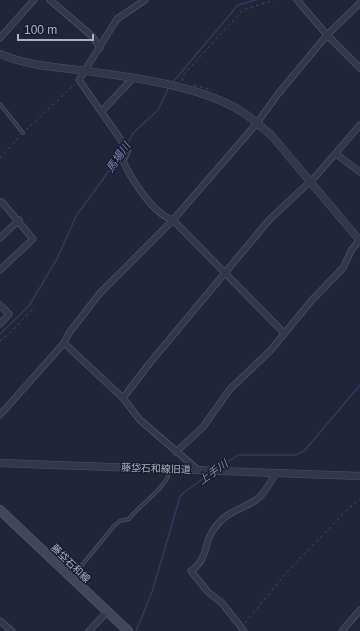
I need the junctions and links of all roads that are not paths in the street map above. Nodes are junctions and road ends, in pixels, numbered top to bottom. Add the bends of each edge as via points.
1 (34, 0) edge
2 (50, 0) edge
3 (145, 0) edge
4 (297, 0) edge
5 (360, 3) edge
6 (327, 35) junction
7 (0, 38) edge
8 (100, 48) junction
9 (0, 54) edge
10 (360, 68) edge
11 (87, 71) junction
12 (133, 78) junction
13 (0, 104) edge
14 (102, 111) junction
15 (258, 123) junction
16 (360, 126) edge
17 (23, 133) road end
18 (336, 154) junction
19 (360, 172) edge
20 (310, 182) junction
21 (1, 200) edge
22 (19, 220) junction
23 (173, 220) junction
24 (0, 238) edge
25 (360, 240) edge
26 (0, 270) edge
27 (226, 273) junction
28 (0, 305) edge
29 (0, 324) edge
30 (284, 333) junction
31 (64, 343) junction
32 (123, 398) junction
33 (0, 415) edge
34 (176, 452) junction
35 (0, 463) edge
36 (170, 468) junction
37 (197, 469) junction
38 (276, 473) junction
39 (360, 476) edge
40 (0, 510) edge
41 (72, 578) junction
42 (360, 610) edge
43 (107, 612) junction
44 (0, 621) edge
45 (9, 630) edge
46 (243, 630) edge
47 (89, 631) edge
48 (128, 631) edge
49 (342, 631) edge

1 - 7 street
2 - 8 street via 92,36
3 - 8 street via 117,19
4 - 6 street
5 - 6 street
6 - 10 street
6 - 15 street via 278,94
8 - 11 street
9 - 11 street via 32,64
11 - 12 street
11 - 14 street via 79,80
12 - 14 street
12 - 15 street via 218,99
13 - 17 lane
14 - 23 street via 128,150 123,161 139,190 166,218
15 - 20 street
15 - 23 street
16 - 18 street
18 - 19 street
18 - 20 street
20 - 25 street
20 - 27 street via 269,220
21 - 22 street
22 - 24 street
22 - 26 street via 33,239
23 - 27 street
23 - 31 street via 100,293
25 - 30 street via 352,249 343,268
27 - 30 street
27 - 32 street
28 - 29 street via 10,314
30 - 34 street via 270,351 230,389 203,427
31 - 32 street
31 - 33 street
32 - 34 street via 140,420
34 - 37 street
35 - 36 street, 藤垈石和線旧道
36 - 37 street, 藤垈石和線旧道
36 - 41 lane via 167,479 159,489 129,520 120,521 114,526
37 - 38 street, 藤垈石和線旧道
38 - 39 street, 藤垈石和線旧道
38 - 46 street via 258,499 227,514 214,529 200,564 190,571 208,592 222,603
40 - 41 main road, 藤垈石和線
41 - 43 main road, 藤垈石和線
42 - 49 street
43 - 47 street
43 - 48 main road, 藤垈石和線
44 - 45 street

